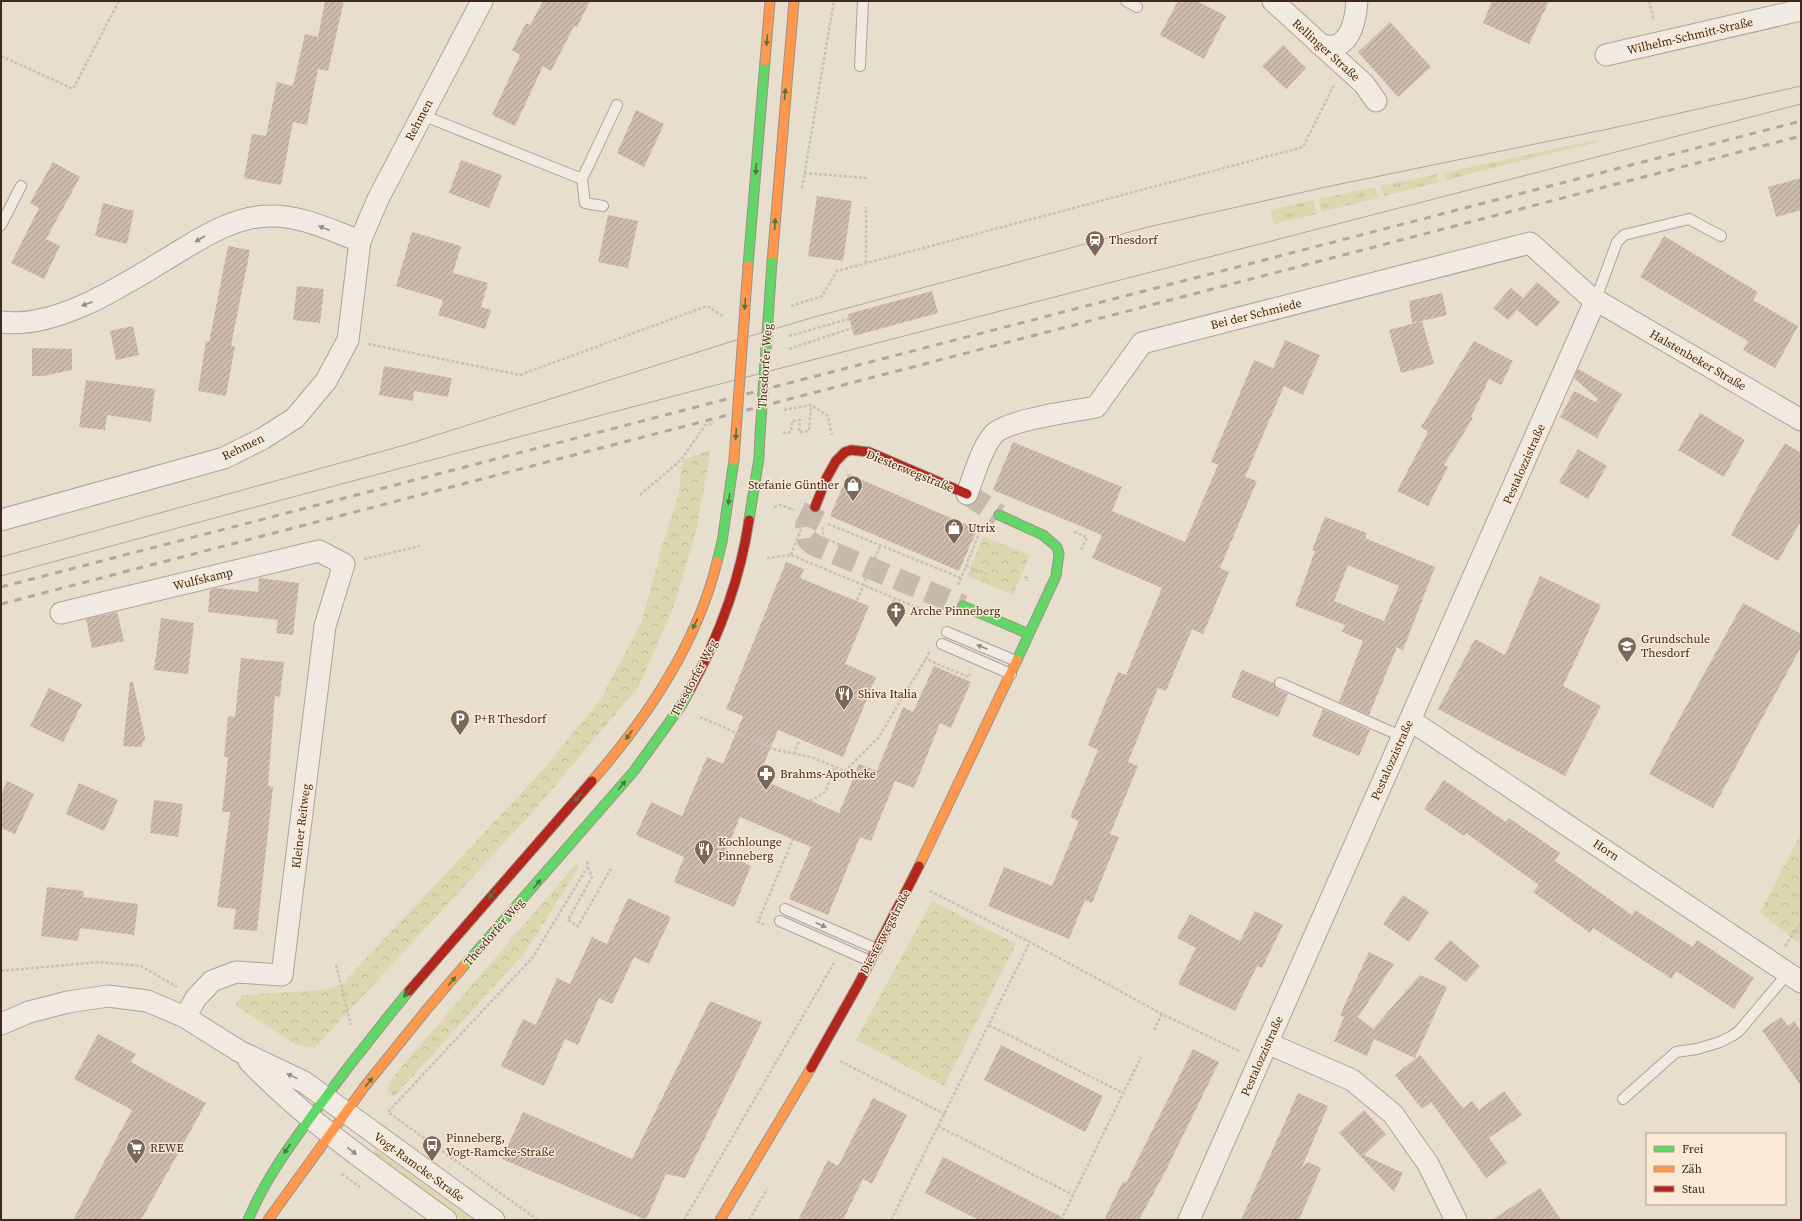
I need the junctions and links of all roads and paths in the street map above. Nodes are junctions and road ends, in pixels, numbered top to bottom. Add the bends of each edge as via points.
1 (119, 1) edge
2 (482, 1) edge
3 (770, 1) edge
4 (794, 1) edge
5 (834, 1) edge
6 (863, 1) edge
7 (1126, 1) edge
8 (1273, 1) edge
9 (1357, 1) edge
10 (1137, 7) dead end
11 (1772, 9) edge
12 (1801, 10) edge
13 (1319, 44) junction
14 (1, 56) edge
15 (1606, 56) dead end
16 (860, 66) dead end
17 (1343, 66) junction
18 (1376, 101) dead end
19 (617, 105) dead end
20 (422, 115) junction
21 (804, 173) junction
22 (866, 178) dead end
23 (582, 179) junction
24 (20, 186) dead end
25 (802, 188) dead end
26 (603, 206) dead end
27 (866, 207) dead end
28 (1, 225) edge
29 (1721, 236) dead end
30 (360, 241) junction
31 (866, 263) junction
32 (1596, 300) junction
33 (786, 308) dead end
34 (852, 318) dead end
35 (729, 320) dead end
36 (1, 322) edge
37 (855, 327) dead end
38 (800, 332) dead end
39 (348, 340) junction
40 (798, 345) dead end
41 (1801, 420) edge
42 (704, 425) dead end
43 (786, 432) dead end
44 (844, 452) junction
45 (640, 494) dead end
46 (967, 494) joint
47 (815, 507) tunnel mouth
48 (999, 515) tunnel mouth
49 (1, 520) edge
50 (804, 522) dead end
51 (822, 522) dead end
52 (983, 525) dead end
53 (1087, 537) dead end
54 (824, 538) dead end
55 (1084, 544) dead end
56 (420, 546) dead end
57 (880, 546) junction
58 (855, 551) dead end
59 (791, 555) junction
60 (767, 558) dead end
61 (344, 564) junction
62 (966, 566) junction
63 (987, 574) dead end
64 (961, 578) junction
65 (863, 586) junction
66 (955, 592) dead end
67 (895, 599) junction
68 (857, 600) dead end
69 (893, 603) dead end
70 (963, 606) tunnel mouth
71 (61, 613) dead end
72 (944, 619) dead end
73 (947, 632) dead end
74 (1029, 634) junction
75 (937, 645) joint
76 (926, 659) junction
77 (1016, 661) junction
78 (934, 663) dead end
79 (1010, 674) junction
80 (1280, 683) dead end
81 (697, 715) dead end
82 (1406, 728) junction
83 (799, 741) dead end
84 (794, 754) junction
85 (835, 767) junction
86 (810, 801) dead end
87 (793, 840) dead end
88 (586, 854) dead end
89 (588, 866) junction
90 (612, 868) dead end
91 (911, 882) junction
92 (785, 909) dead end
93 (780, 921) dead end
94 (1801, 923) edge
95 (770, 927) dead end
96 (1030, 942) junction
97 (877, 949) junction
98 (870, 961) junction
99 (336, 965) dead end
100 (1, 971) edge
101 (1787, 972) edge
102 (196, 998) junction
103 (1162, 1014) junction
104 (185, 1017) junction
105 (1, 1024) edge
106 (989, 1025) junction
107 (1154, 1030) dead end
108 (353, 1032) dead end
109 (239, 1051) junction
110 (819, 1052) junction
111 (1264, 1052) junction
112 (1141, 1057) dead end
113 (1123, 1094) junction
114 (324, 1097) junction
115 (1623, 1099) dead end
116 (345, 1113) junction
117 (945, 1114) junction
118 (310, 1118) junction
119 (938, 1126) junction
120 (330, 1134) junction
121 (1073, 1195) junction
122 (248, 1220) edge
123 (268, 1220) edge
124 (446, 1220) edge
125 (494, 1220) edge
126 (538, 1220) edge
127 (720, 1220) edge
128 (891, 1220) edge
129 (1061, 1220) edge
130 (1189, 1220) edge
131 (1456, 1220) edge

1 - 14 path via 73,89
2 - 20 street, Rehmen
3 -> 114 street, Thesdorfer Weg, bridge via 734,460 722,542 699,617 664,686 613,757 427,969
116 -> 4 street, Thesdorfer Weg, bridge via 428,1008 634,771 683,703 721,625 738,578 745,549 759,458 782,131
5 - 21 path
6 - 16 lane
7 - 10 lane
8 - 13 street, Rellinger Straße
9 - 13 street via 1353,24 1346,40 1334,46
11 - 12 street, Wilhelm-Schmitt-Straße
11 - 15 street, Wilhelm-Schmitt-Straße
13 - 17 street, Rellinger Straße
17 - 18 street, Rellinger Straße via 1364,84
17 - 31 path via 1303,147
19 - 23 lane
20 - 23 lane
20 - 30 street, Rehmen via 378,199
21 - 22 path
21 - 25 path
23 - 26 lane via 585,203
24 - 28 lane
27 - 31 path
29 - 32 lane via 1689,219 1624,235 1617,242
30 -> 36 street via 303,220 270,216 241,220 207,234 96,300 52,317 12,324
30 - 39 street, Rehmen
31 - 33 path via 837,272 822,296
32 - 41 street, Halstenbeker Straße
32 - 46 street, Bei der Schmiede via 1530,243 1142,343 1096,407 1014,423 994,434
32 - 82 street, Pestalozzistraße
34 - 38 path
35 - 39 path via 708,306 520,375
37 - 40 path
39 - 49 street, Rehmen via 326,382 295,418 262,439 224,458
42 - 45 path via 682,460
43 - 44 path via 791,432 792,421 800,420 799,432 809,431 811,405 828,416 832,437
44 - 46 street, Diesterwegstraße via 869,452
44 - 47 street via 833,467
48 - 74 street, Diesterwegstraße via 1044,534 1059,554 1056,576
50 - 59 path
51 - 57 path
52 - 62 path
53 - 55 path
54 - 58 path
56 - 61 path
57 - 64 path
57 - 65 path
59 - 60 path
59 - 65 path
61 - 71 street, Wulfskamp via 319,551
61 - 102 street, Kleiner Reitweg via 325,626 282,975 236,972 212,981
62 - 63 path
62 - 64 path
64 - 66 path
65 - 67 path
65 - 68 path
67 - 69 path
67 - 72 path
70 - 74 street
77 -> 73 lane
74 - 77 street, Diesterwegstraße
75 - 76 path
75 - 79 lane
76 - 78 path
76 - 85 path via 878,738 846,771
77 - 79 street, Diesterwegstraße
79 - 91 street, Diesterwegstraße
80 - 82 lane
81 - 84 path via 776,750
82 - 101 street, Horn
82 - 111 street, Pestalozzistraße
83 - 84 path
84 - 85 path via 811,757
85 - 86 path via 825,792
87 - 95 path via 758,922
88 - 89 path
89 - 90 path via 592,877 568,920 578,926
89 - 126 path via 533,957 388,1112
91 - 96 path
91 - 97 street, Diesterwegstraße
92 -> 97 lane
93 - 98 lane
94 - 101 path
96 - 103 path
96 - 106 path
97 - 98 street, Diesterwegstraße
98 - 110 street, Diesterwegstraße
99 - 108 path
100 - 102 path via 98,962 141,966
101 - 115 lane via 1739,1031 1697,1049 1676,1052
102 - 104 street, Kleiner Reitweg
103 - 107 path
103 - 111 path
104 - 105 street via 147,1002 108,996 68,1002 29,1012
104 - 109 street
106 - 113 path
106 - 117 path
114 -> 109 street via 304,1082
109 - 118 street via 276,1089
110 - 117 path
110 - 127 street, Diesterwegstraße
111 - 130 street, Pestalozzistraße
111 - 131 street via 1352,1080 1393,1114 1428,1164
112 - 113 path
113 - 121 path
114 - 116 street
114 - 118 street, Thesdorfer Weg
116 - 120 street, Thesdorfer Weg
116 - 125 street, Vogt-Ramcke-Straße
117 - 119 path
118 - 120 street
118 -> 122 street, Thesdorfer Weg via 277,1163 260,1192
119 - 121 path
119 - 128 path
120 - 123 street, Thesdorfer Weg
120 -> 124 street
121 - 129 path

